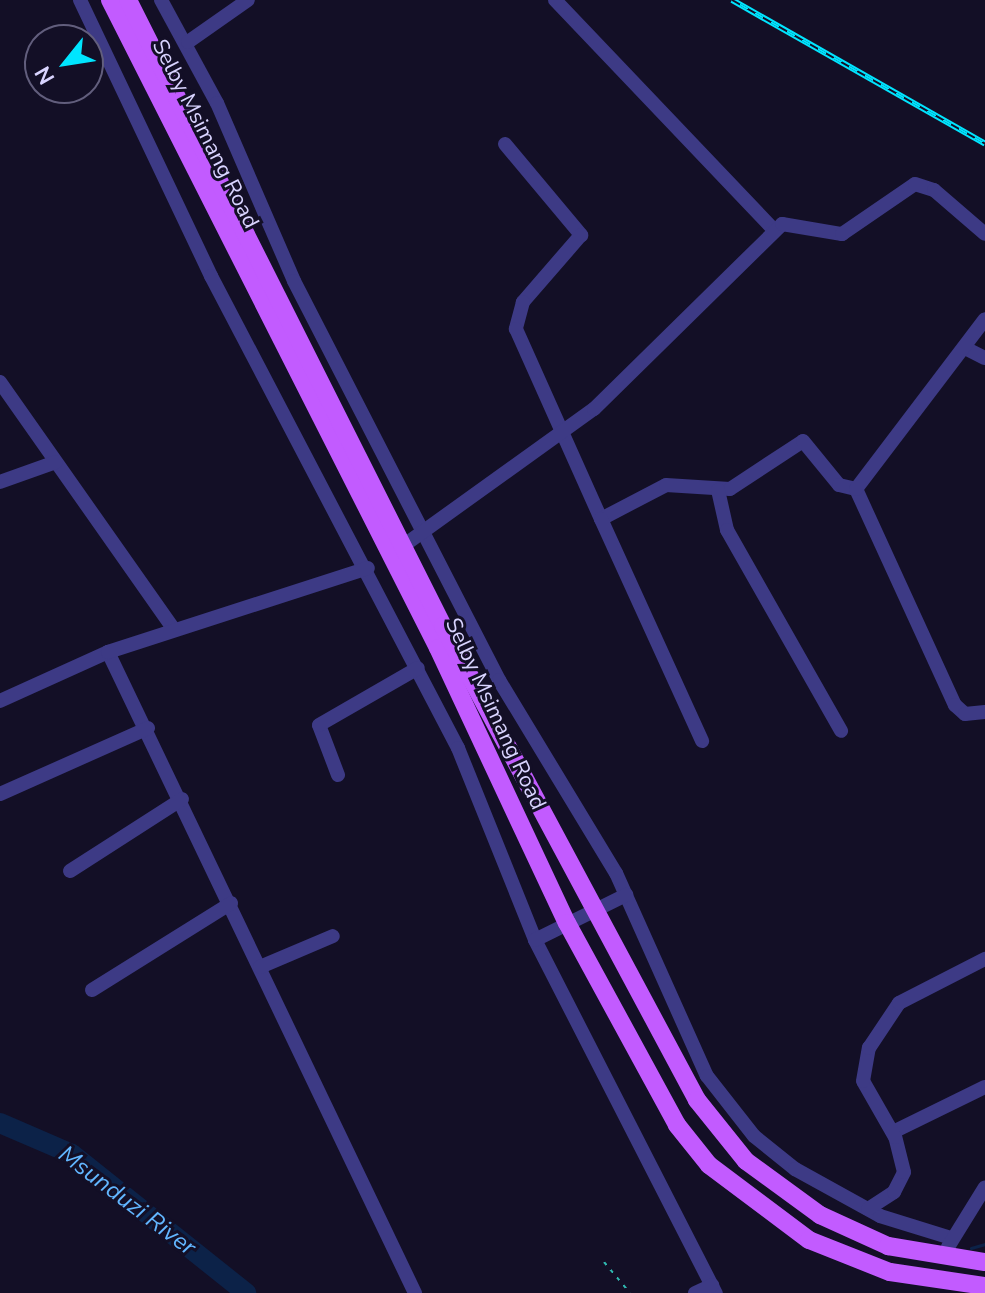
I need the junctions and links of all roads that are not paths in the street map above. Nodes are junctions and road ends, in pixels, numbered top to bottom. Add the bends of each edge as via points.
1 (80, 0) edge
2 (110, 0) edge
3 (128, 0) edge
4 (161, 0) edge
5 (248, 0) edge
6 (555, 0) edge
7 (188, 42) junction
8 (505, 144) dead end
9 (774, 230) junction
10 (985, 234) edge
11 (985, 319) edge
12 (965, 348) junction
13 (985, 358) edge
14 (0, 382) edge
15 (560, 434) junction
16 (56, 462) junction
17 (0, 482) edge
18 (856, 489) junction
19 (718, 490) junction
20 (601, 519) junction
21 (422, 529) junction
22 (403, 546) junction
23 (368, 568) junction
24 (174, 630) junction
25 (108, 652) junction
26 (418, 668) junction
27 (0, 701) edge
28 (985, 712) edge
29 (148, 728) junction
30 (841, 731) dead end
31 (702, 741) dead end
32 (338, 775) dead end
33 (0, 794) edge
34 (182, 799) junction
35 (70, 871) dead end
36 (626, 895) junction
37 (231, 903) junction
38 (596, 910) junction
39 (567, 923) junction
40 (333, 936) dead end
41 (535, 940) junction
42 (985, 959) edge
43 (260, 967) junction
44 (92, 990) dead end
45 (985, 1087) edge
46 (893, 1132) junction
47 (985, 1187) edge
48 (868, 1209) junction
49 (951, 1238) junction
50 (947, 1259) junction
51 (985, 1262) edge
52 (985, 1286) edge
53 (714, 1289) edge
54 (415, 1293) edge
55 (695, 1293) edge

1 - 23 street via 211,276
2 - 39 main road, Selby Msimang Road via 438,648
3 - 22 main road, Selby Msimang Road
4 - 7 street
5 - 7 street
6 - 9 street
7 - 21 street via 281,256
8 - 15 street via 581,235 523,302 516,323
9 - 10 street via 790,223 842,234 915,184 934,190
9 - 15 street via 614,391
11 - 12 street
12 - 13 street
12 - 18 street
14 - 16 street
15 - 20 street
15 - 21 street
16 - 17 street
16 - 24 street
18 - 19 street via 835,482 807,441 742,484
18 - 28 street via 955,705 965,714
19 - 20 street via 666,485
19 - 30 street via 727,530
20 - 31 street
21 - 22 street
21 - 36 street via 499,680
22 - 38 main road, Selby Msimang Road
23 - 24 street
23 - 26 street
24 - 25 street
25 - 27 street
25 - 29 street
26 - 32 street via 319,725
26 - 41 street
29 - 33 street
29 - 34 street
34 - 35 street
34 - 37 street
36 - 38 street
36 - 48 street via 687,1039 734,1113 782,1160
37 - 43 street
37 - 44 street
38 - 39 street
38 - 50 main road, Selby Msimang Road via 690,1088 746,1161 844,1228
39 - 41 street
39 - 52 main road, Selby Msimang Road via 651,1084 719,1174 759,1208 835,1253 914,1278
40 - 43 street
41 - 53 street
42 - 46 street via 899,1003 869,1048 863,1081
43 - 54 street
45 - 46 street
46 - 48 street via 902,1178
47 - 49 street
48 - 49 street
49 - 50 street
50 - 51 main road, Selby Msimang Road
53 - 55 street

